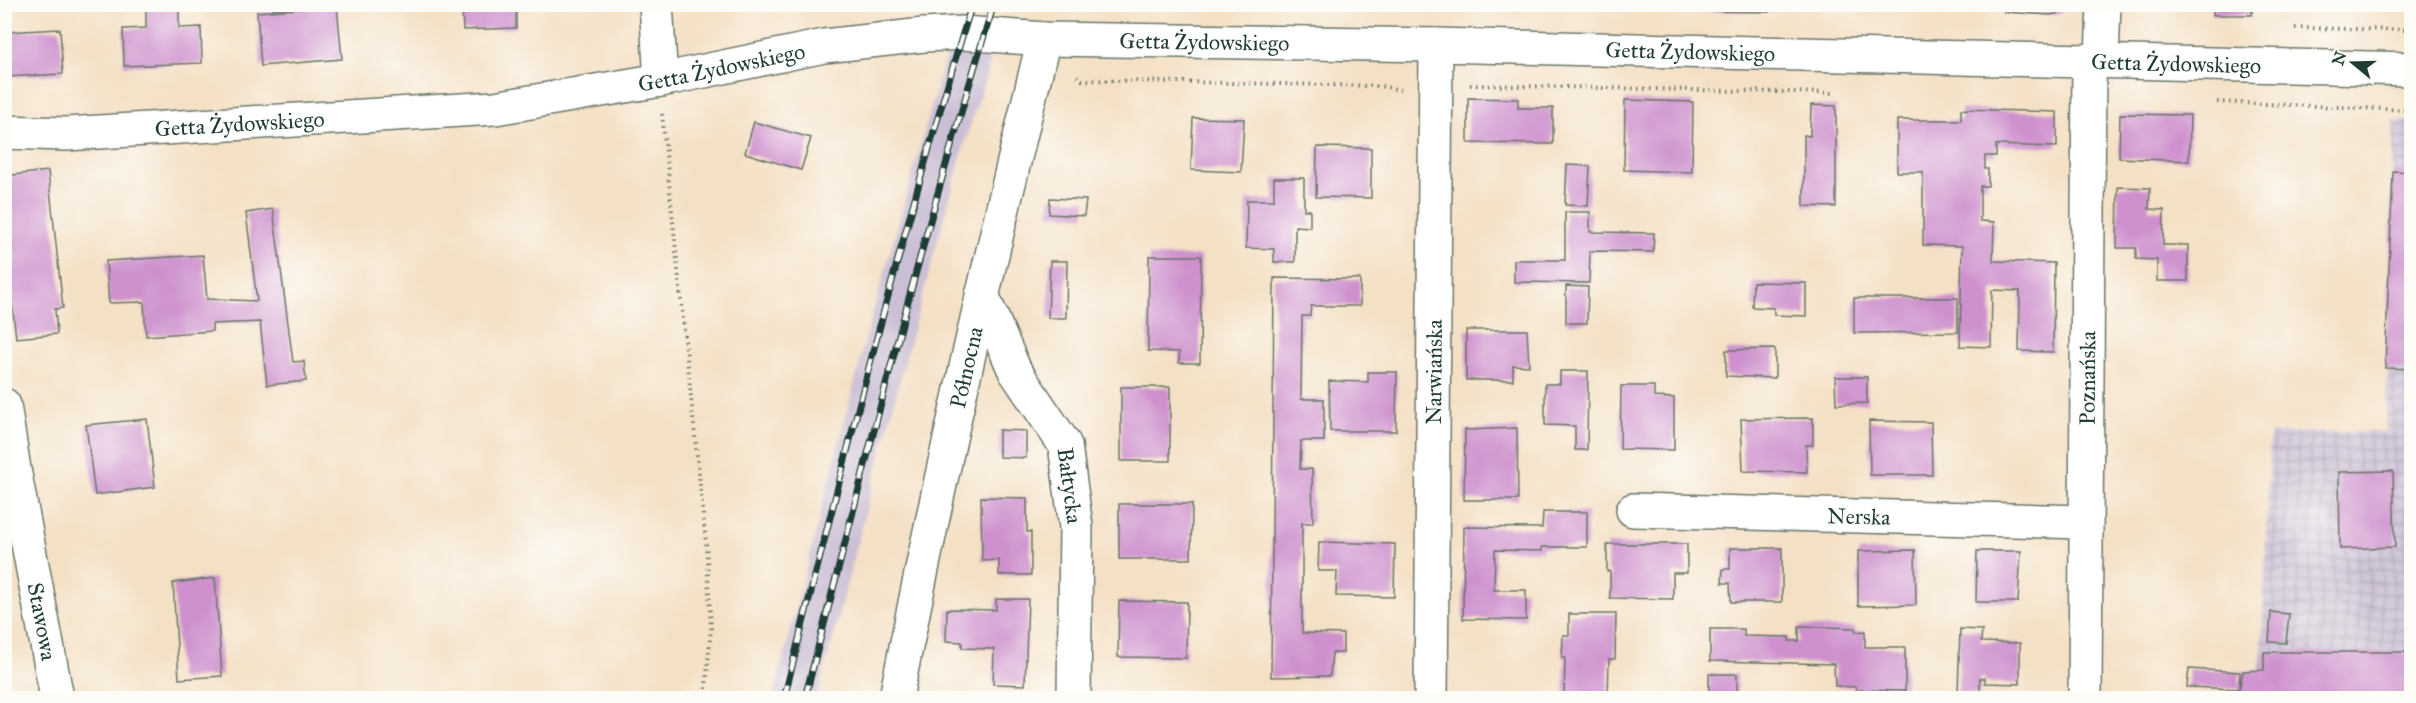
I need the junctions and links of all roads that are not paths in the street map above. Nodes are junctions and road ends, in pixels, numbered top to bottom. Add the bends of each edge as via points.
1 (656, 4) edge
2 (2104, 4) edge
3 (1044, 39) junction
4 (1436, 45) junction
5 (2095, 60) junction
6 (2412, 69) edge
7 (661, 80) junction
8 (4, 132) edge
9 (982, 295) junction
10 (4, 405) edge
11 (1633, 510) dead end
12 (2085, 522) junction
13 (57, 699) edge
14 (896, 699) edge
15 (1074, 699) edge
16 (1431, 699) edge
17 (2085, 699) edge

1 - 7 street
2 - 5 street, Poznańska
3 - 4 street, Getta Żydowskiego
3 - 7 street, Getta Żydowskiego via 963,33 887,39 824,46
3 - 9 street, Północna
4 - 5 street, Getta Żydowskiego
4 - 16 street, Narwiańska
5 - 6 street, Getta Żydowskiego
5 - 12 street, Poznańska
7 - 8 street, Getta Żydowskiego via 495,108 66,134
9 - 14 street, Północna
9 - 15 street, Bałtycka via 1015,371 1065,445 1076,527
10 - 13 street, Stawowa
11 - 12 street, Nerska
12 - 17 street, Poznańska

